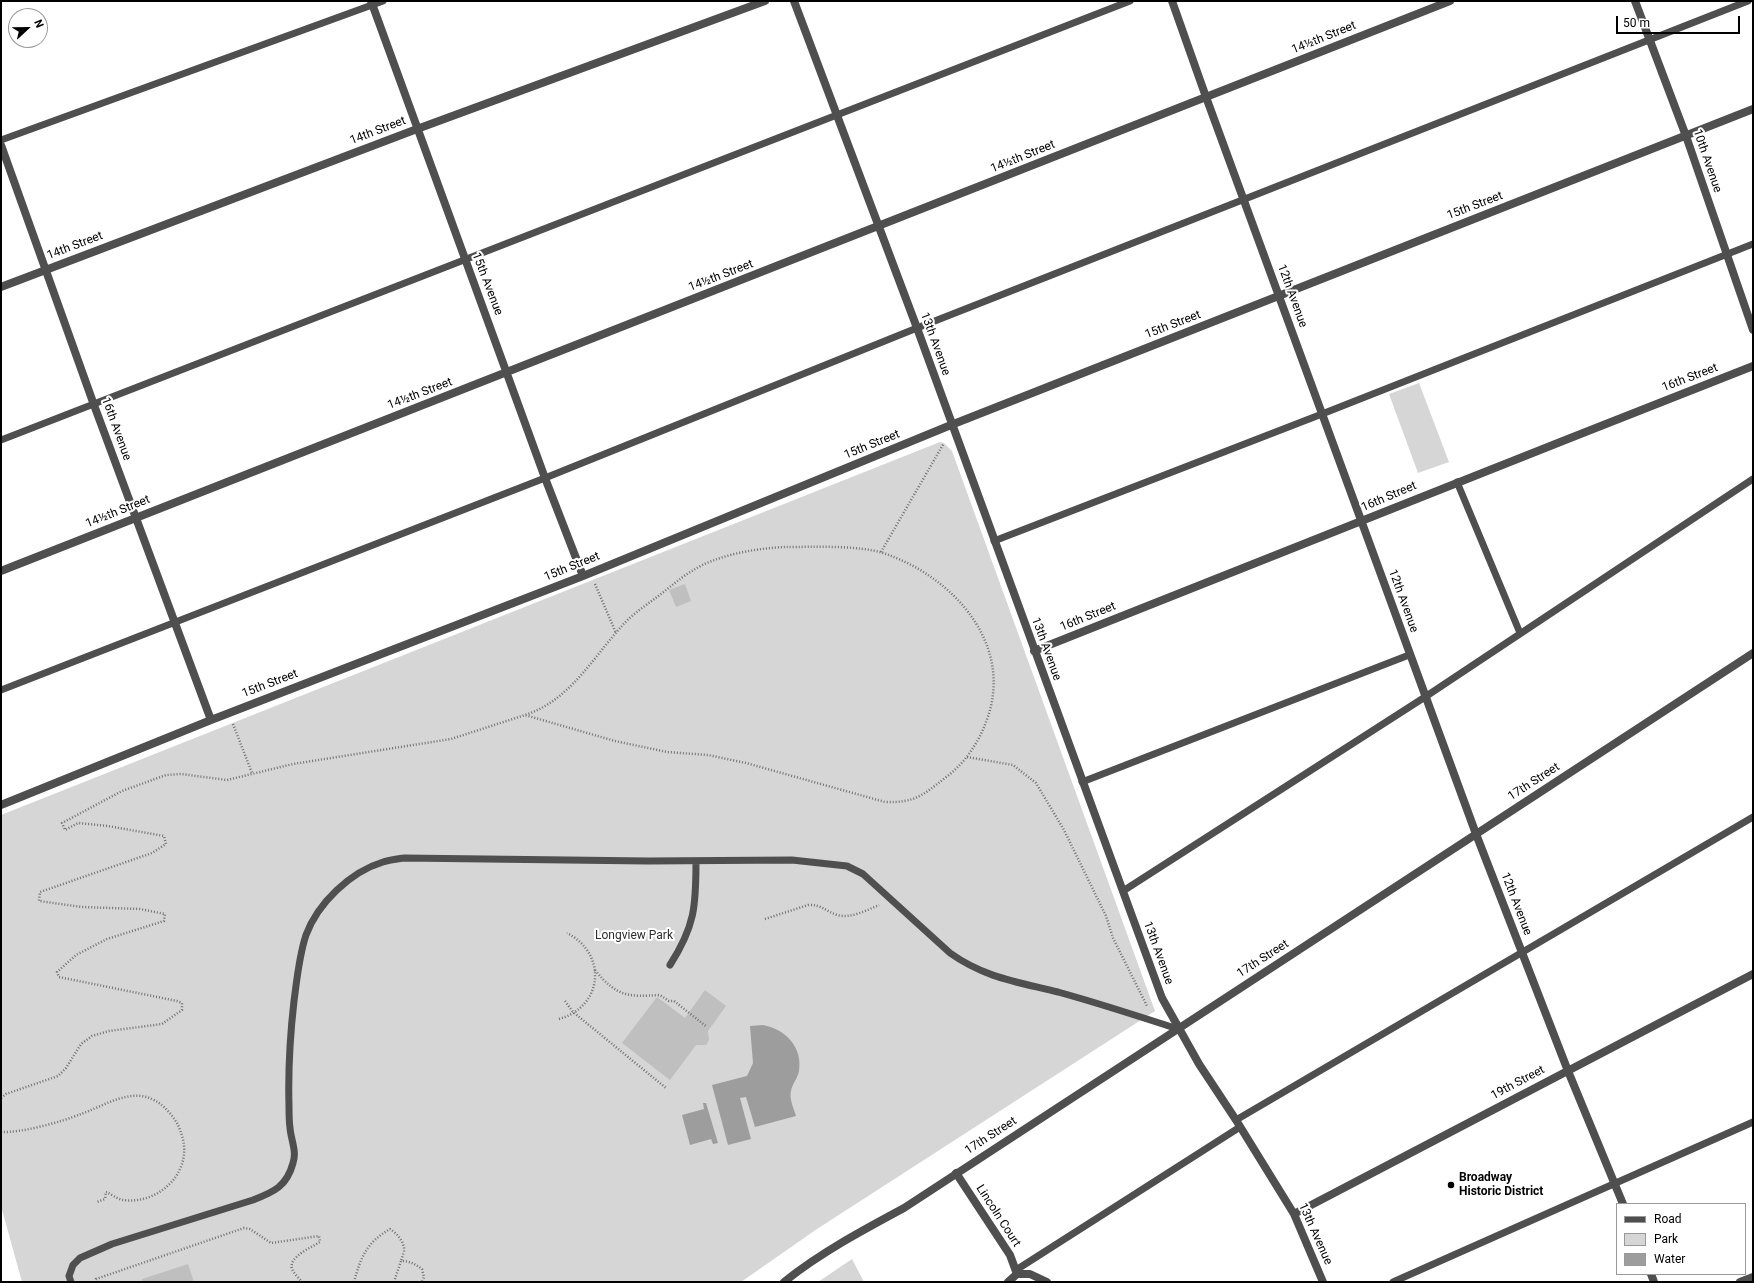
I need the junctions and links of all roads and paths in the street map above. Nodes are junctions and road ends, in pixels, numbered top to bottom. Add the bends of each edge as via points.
1 (383, 1) edge
2 (766, 1) edge
3 (794, 1) edge
4 (1130, 1) edge
5 (1172, 1) edge
6 (1450, 1) edge
7 (1635, 1) edge
8 (1748, 1) edge
9 (371, 3) edge
10 (1649, 41) junction
11 (1206, 98) junction
12 (1753, 109) edge
13 (838, 116) junction
14 (417, 130) junction
15 (1686, 136) junction
16 (1, 140) edge
17 (1, 145) edge
18 (1244, 200) junction
19 (879, 227) junction
20 (1753, 244) edge
21 (1727, 254) junction
22 (465, 260) junction
23 (45, 270) junction
24 (1, 287) edge
25 (1279, 296) junction
26 (917, 328) junction
27 (1753, 330) edge
28 (1753, 366) edge
29 (508, 373) junction
30 (94, 405) junction
31 (1322, 414) junction
32 (951, 425) junction
33 (1, 440) edge
34 (944, 443) dead end
35 (545, 478) junction
36 (1753, 479) edge
37 (1456, 482) junction
38 (136, 518) junction
39 (1361, 522) junction
40 (994, 541) junction
41 (881, 552) junction
42 (1, 571) edge
43 (587, 574) junction
44 (175, 623) junction
45 (616, 633) junction
46 (1520, 633) junction
47 (1034, 651) junction
48 (1753, 653) edge
49 (1410, 654) junction
50 (1, 690) edge
51 (1425, 697) junction
52 (229, 713) junction
53 (525, 715) junction
54 (211, 720) junction
55 (967, 757) junction
56 (252, 774) junction
57 (1082, 782) junction
58 (1, 805) edge
59 (1753, 817) edge
60 (1476, 834) junction
61 (696, 861) junction
62 (1123, 891) junction
63 (890, 899) junction
64 (765, 919) dead end
65 (567, 933) dead end
66 (1522, 952) junction
67 (670, 965) dead end
68 (595, 970) junction
69 (1753, 974) edge
70 (565, 1001) dead end
71 (573, 1012) junction
72 (559, 1019) dead end
73 (1156, 1022) junction
74 (707, 1028) dead end
75 (1178, 1028) junction
76 (1568, 1071) junction
77 (666, 1088) dead end
78 (1, 1098) edge
79 (1753, 1122) edge
80 (1238, 1123) junction
81 (1, 1132) edge
82 (956, 1173) junction
83 (1616, 1184) junction
84 (97, 1202) dead end
85 (1623, 1203) edge
86 (1294, 1214) junction
87 (401, 1261) junction
88 (1017, 1272) junction
89 (1753, 1277) edge
90 (71, 1282) edge
91 (97, 1282) edge
92 (302, 1282) edge
93 (354, 1282) edge
94 (394, 1282) edge
95 (422, 1282) edge
96 (784, 1282) edge
97 (1008, 1282) edge
98 (1047, 1282) edge
99 (1323, 1282) edge
100 (1393, 1282) edge
101 (1740, 1282) edge

1 - 9 lane
2 - 14 street, 14th Street
3 - 13 street, 13th Avenue
4 - 13 lane
5 - 11 street, 12th Avenue
6 - 11 street, 14½th Street
7 - 10 street, 10th Avenue
8 - 10 lane
9 - 14 street, 15th Avenue
9 - 16 lane
10 - 15 street, 10th Avenue
10 - 18 lane
11 - 18 street, 12th Avenue
11 - 19 street, 14½th Street
12 - 15 street, 15th Street
13 - 19 street, 13th Avenue
13 - 22 lane
14 - 22 street, 15th Avenue
14 - 23 street, 14th Street
15 - 21 street, 10th Avenue
15 - 25 street, 15th Street
17 - 23 street, 16th Avenue
18 - 25 street, 12th Avenue
18 - 26 lane
19 - 26 street, 13th Avenue
19 - 29 street, 14½th Street
20 - 21 lane
21 - 27 street, 10th Avenue
21 - 31 lane
22 - 29 street, 15th Avenue
22 - 30 lane
23 - 24 street, 14th Street
23 - 30 street, 16th Avenue
25 - 31 street, 12th Avenue
25 - 32 street, 15th Street
26 - 32 street, 13th Avenue
26 - 35 lane
28 - 37 street, 16th Street
29 - 35 street, 15th Avenue
29 - 38 street, 14½th Street
30 - 33 lane
30 - 38 street, 16th Avenue
31 - 39 street, 12th Avenue
31 - 40 lane
32 - 40 street, 13th Avenue
32 - 43 street, 15th Street
34 - 41 path
35 - 43 street, 15th Avenue
35 - 44 lane
36 - 46 lane
37 - 39 street, 16th Street
37 - 46 lane
38 - 42 street, 14½th Street
38 - 44 street, 16th Avenue
39 - 47 street, 16th Street
39 - 49 street, 12th Avenue
40 - 47 street, 13th Avenue
41 - 45 path via 813,547 743,551 692,570 622,625
41 - 55 path via 918,568 949,590 977,622 990,655 994,676 992,701 983,730
43 - 45 path
43 - 52 street, 15th Street
44 - 50 lane
44 - 54 street, 16th Avenue
45 - 53 path via 567,690 551,704
46 - 51 lane
47 - 57 street, 13th Avenue
48 - 60 street, 17th Street
49 - 51 street, 12th Avenue
49 - 57 lane
51 - 60 street, 12th Avenue
51 - 62 lane
52 - 54 street, 15th Street
52 - 56 path
53 - 55 path via 615,741 667,752 708,755 746,763 886,802 901,802 929,792 955,771
53 - 56 path via 451,739 293,764
54 - 58 street, 15th Street
55 - 73 path via 1013,765 1036,783 1064,830 1106,916 1112,938
56 - 78 path via 227,780 181,774 166,775 122,791 62,822 65,830 78,823 164,836 166,844 152,853 40,892 39,901 82,907 140,909 165,914 164,921 107,939 76,955 57,972 59,977 177,1001 182,1003 182,1010 162,1024 109,1031 92,1036 81,1044 58,1076
57 - 62 street, 13th Avenue
59 - 66 lane
60 - 66 street, 12th Avenue
60 - 75 street, 17th Street
61 - 63 lane via 792,860 847,866 863,874
61 - 67 lane via 693,916 688,934
61 - 90 lane via 404,858 382,862 364,871 327,900 306,936 299,964 288,1062 290,1129 294,1161 283,1184 270,1194 112,1244 80,1258 73,1265 69,1276
62 - 75 street, 13th Avenue via 1162,998
63 - 64 path via 856,915 838,915 815,904
63 - 73 lane via 950,953 966,964 993,976 1058,992
65 - 68 path via 585,946
66 - 76 street, 12th Avenue
66 - 80 lane
68 - 71 path via 591,992
68 - 74 path via 608,984 627,995 660,995 668,1001 674,1001
69 - 76 street, 19th Street
70 - 71 path
71 - 72 path
71 - 77 path
73 - 75 lane
75 - 80 street, 13th Avenue
75 - 82 street, 17th Street
76 - 83 street, 12th Avenue
76 - 86 street, 19th Street
79 - 83 lane
80 - 86 street, 13th Avenue
80 - 88 lane
81 - 84 path via 55,1123 115,1100 133,1096 159,1102 177,1122 183,1136 184,1155 178,1174 164,1189 146,1199 122,1200 106,1192 105,1199
82 - 88 street, Lincoln Court via 1010,1255
82 - 96 street, 17th Street
83 - 85 street, 12th Avenue
83 - 100 lane
86 - 99 street, 13th Avenue
87 - 93 path via 403,1244 390,1229 369,1245
87 - 94 path
87 - 95 path via 415,1264 422,1269
88 - 97 street
88 - 98 street via 1030,1274
89 - 101 street
91 - 92 path via 96,1279 244,1228 250,1228 271,1243 318,1236 320,1242 292,1262 292,1269

